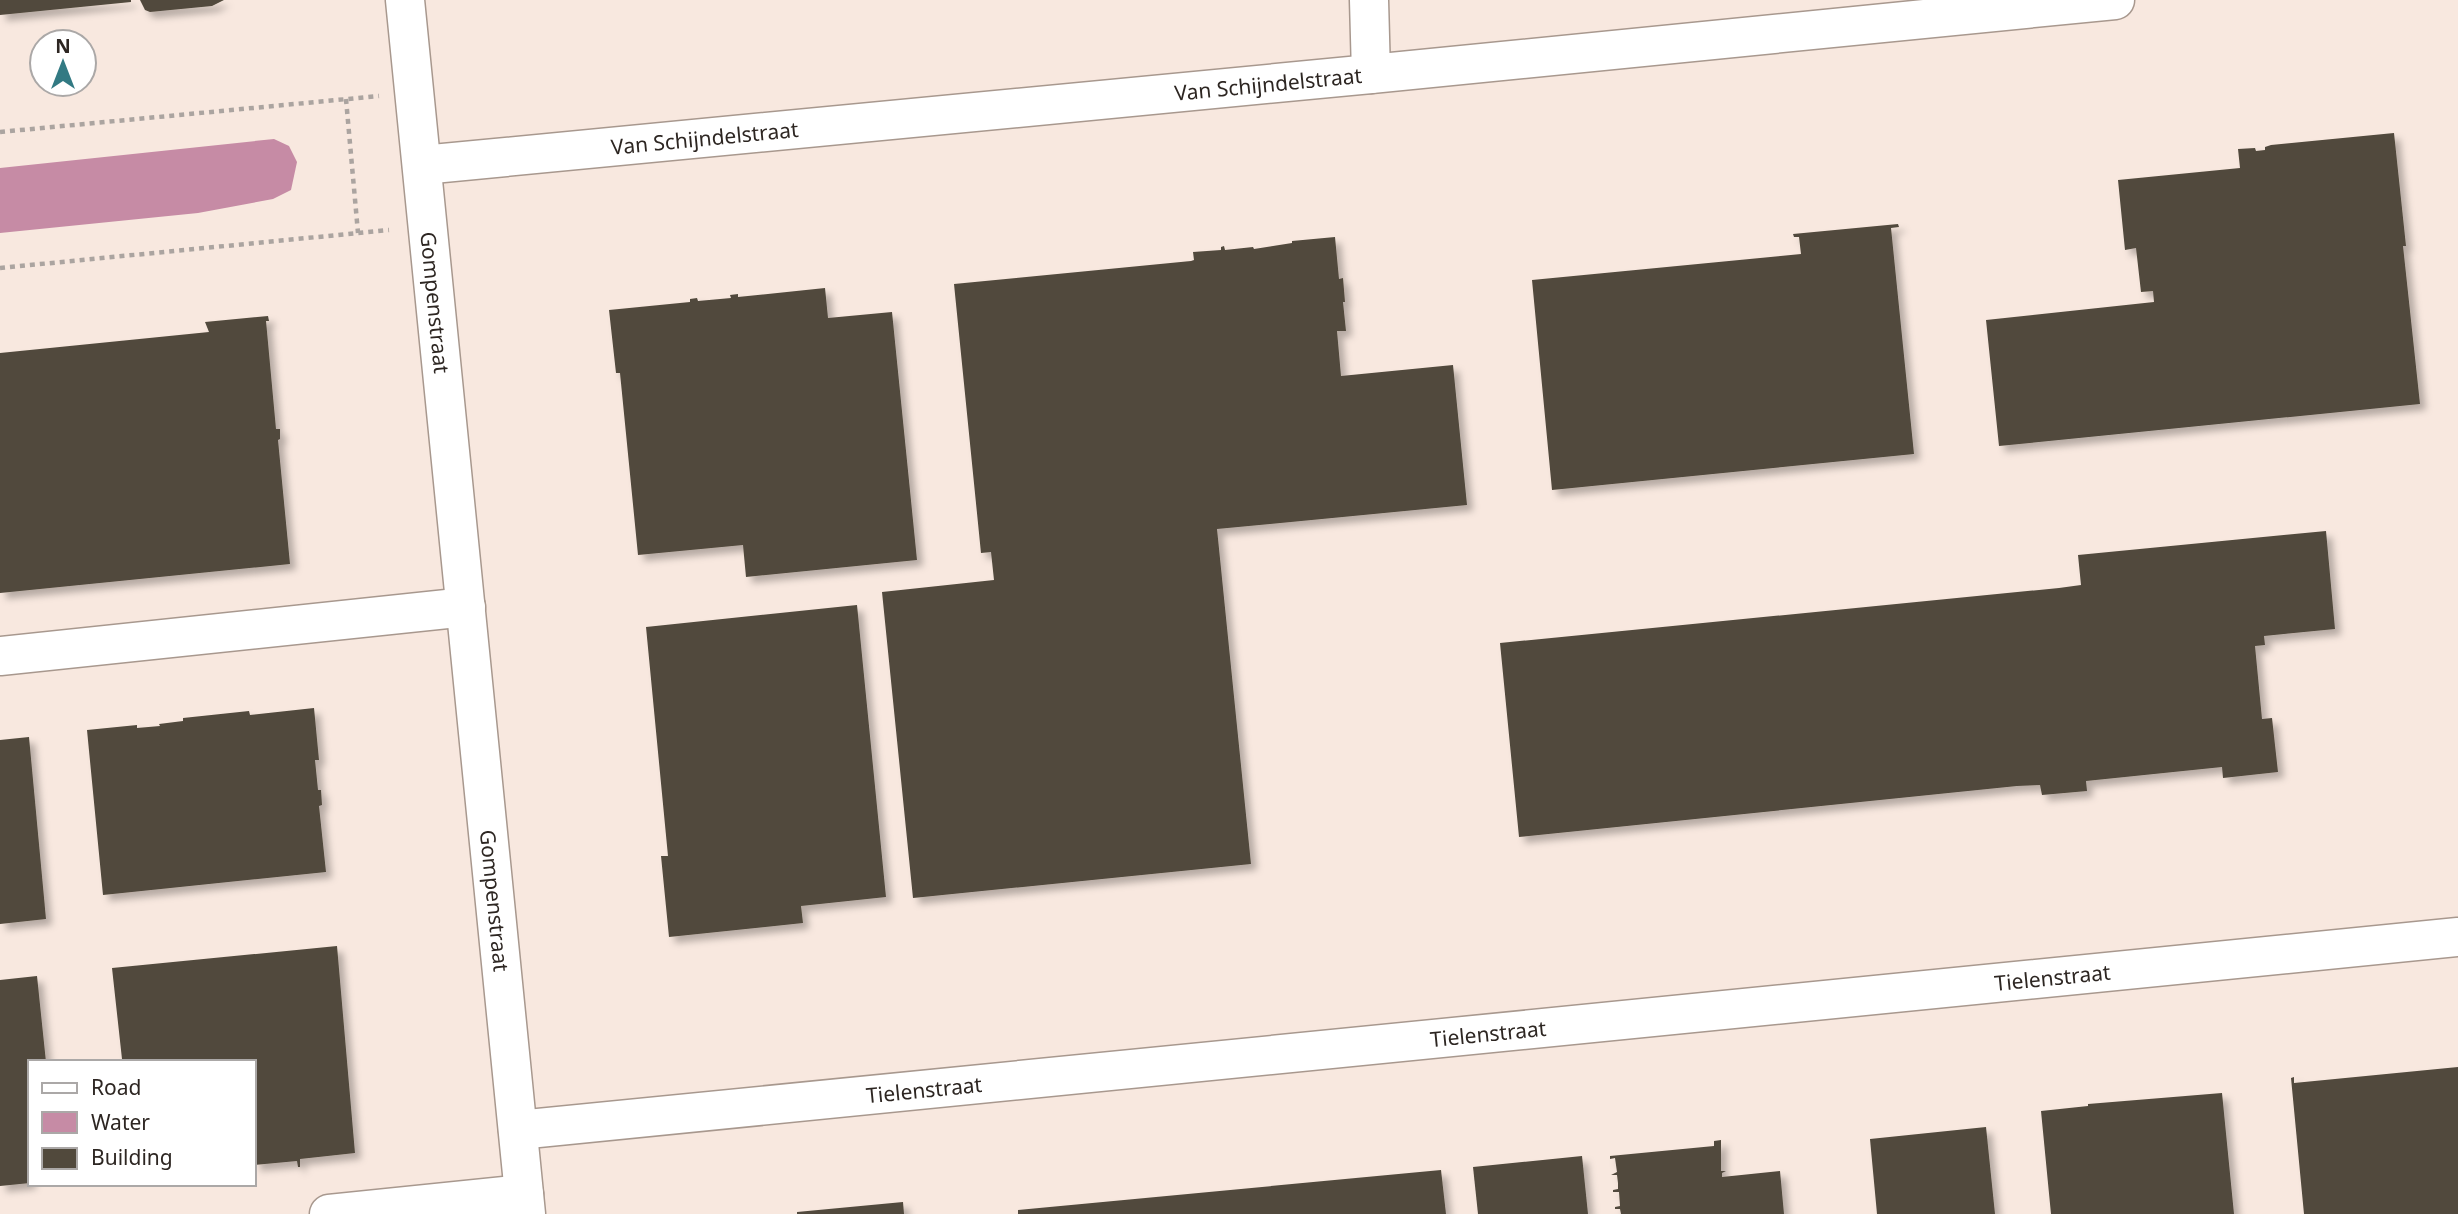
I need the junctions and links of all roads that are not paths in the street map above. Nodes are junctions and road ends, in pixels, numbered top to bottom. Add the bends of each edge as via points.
1 (405, 0) edge
2 (1369, 0) edge
3 (2115, 0) edge
4 (1371, 74) junction
5 (422, 165) junction
6 (466, 607) junction
7 (0, 656) edge
8 (2458, 937) edge
9 (518, 1130) junction
10 (525, 1204) edge
11 (329, 1214) edge

1 - 5 street, Gompenstraat
2 - 4 street
3 - 4 street, Van Schijndelstraat
4 - 5 street, Van Schijndelstraat
5 - 6 street, Gompenstraat
6 - 7 street
6 - 9 street, Gompenstraat
8 - 9 street, Tielenstraat
9 - 10 street, Gompenstraat
10 - 11 street, Gompenstraat

